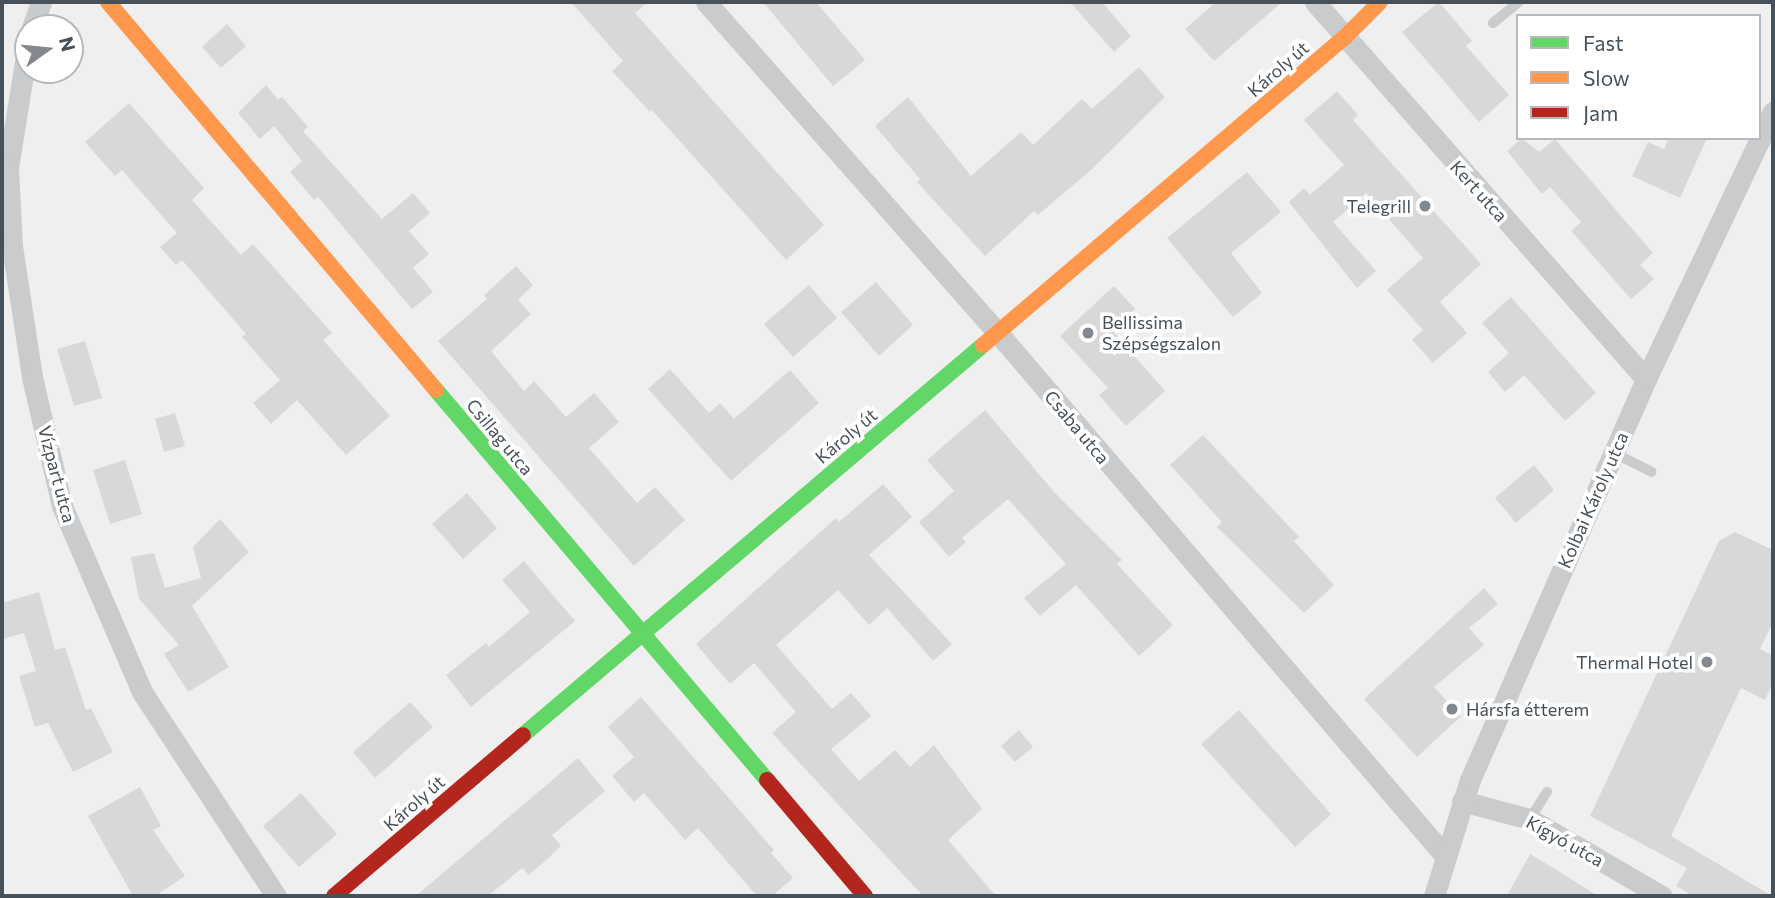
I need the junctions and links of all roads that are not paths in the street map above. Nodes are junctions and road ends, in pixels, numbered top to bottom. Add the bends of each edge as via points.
1 (108, 2) edge
2 (706, 2) edge
3 (1315, 2) edge
4 (1380, 2) edge
5 (1519, 2) edge
6 (1493, 23) dead end
7 (1345, 37) junction
8 (21, 84) edge
9 (1773, 114) edge
10 (1761, 139) edge
11 (1761, 140) edge
12 (998, 334) junction
13 (1646, 379) junction
14 (1614, 453) junction
15 (1652, 472) dead end
16 (640, 634) junction
17 (1546, 792) dead end
18 (1462, 800) junction
19 (1530, 819) junction
20 (1445, 856) junction
21 (276, 896) edge
22 (334, 896) edge
23 (865, 896) edge
24 (1434, 896) edge
25 (1662, 896) edge

1 - 16 street, Csillag utca
2 - 12 street, Csaba utca
3 - 7 street, Kert utca
4 - 7 street, Károly út
5 - 6 lane
7 - 12 street, Károly út
7 - 13 street, Kert utca
8 - 21 street, Vízpart utca via 8,168 12,246 32,377 62,506 142,692
9 - 10 street, Kolbai Károly utca
11 - 13 street, Kolbai Károly utca
12 - 16 street, Károly út
12 - 20 street, Csaba utca
13 - 14 street, Kolbai Károly utca
14 - 15 lane
14 - 18 street, Kolbai Károly utca
16 - 22 street, Károly út
16 - 23 street, Csillag utca
17 - 19 lane
18 - 19 street, Kígyó utca
18 - 20 street, Kolbai Károly utca
19 - 25 street, Kígyó utca
20 - 24 street, Kolbai Károly utca

